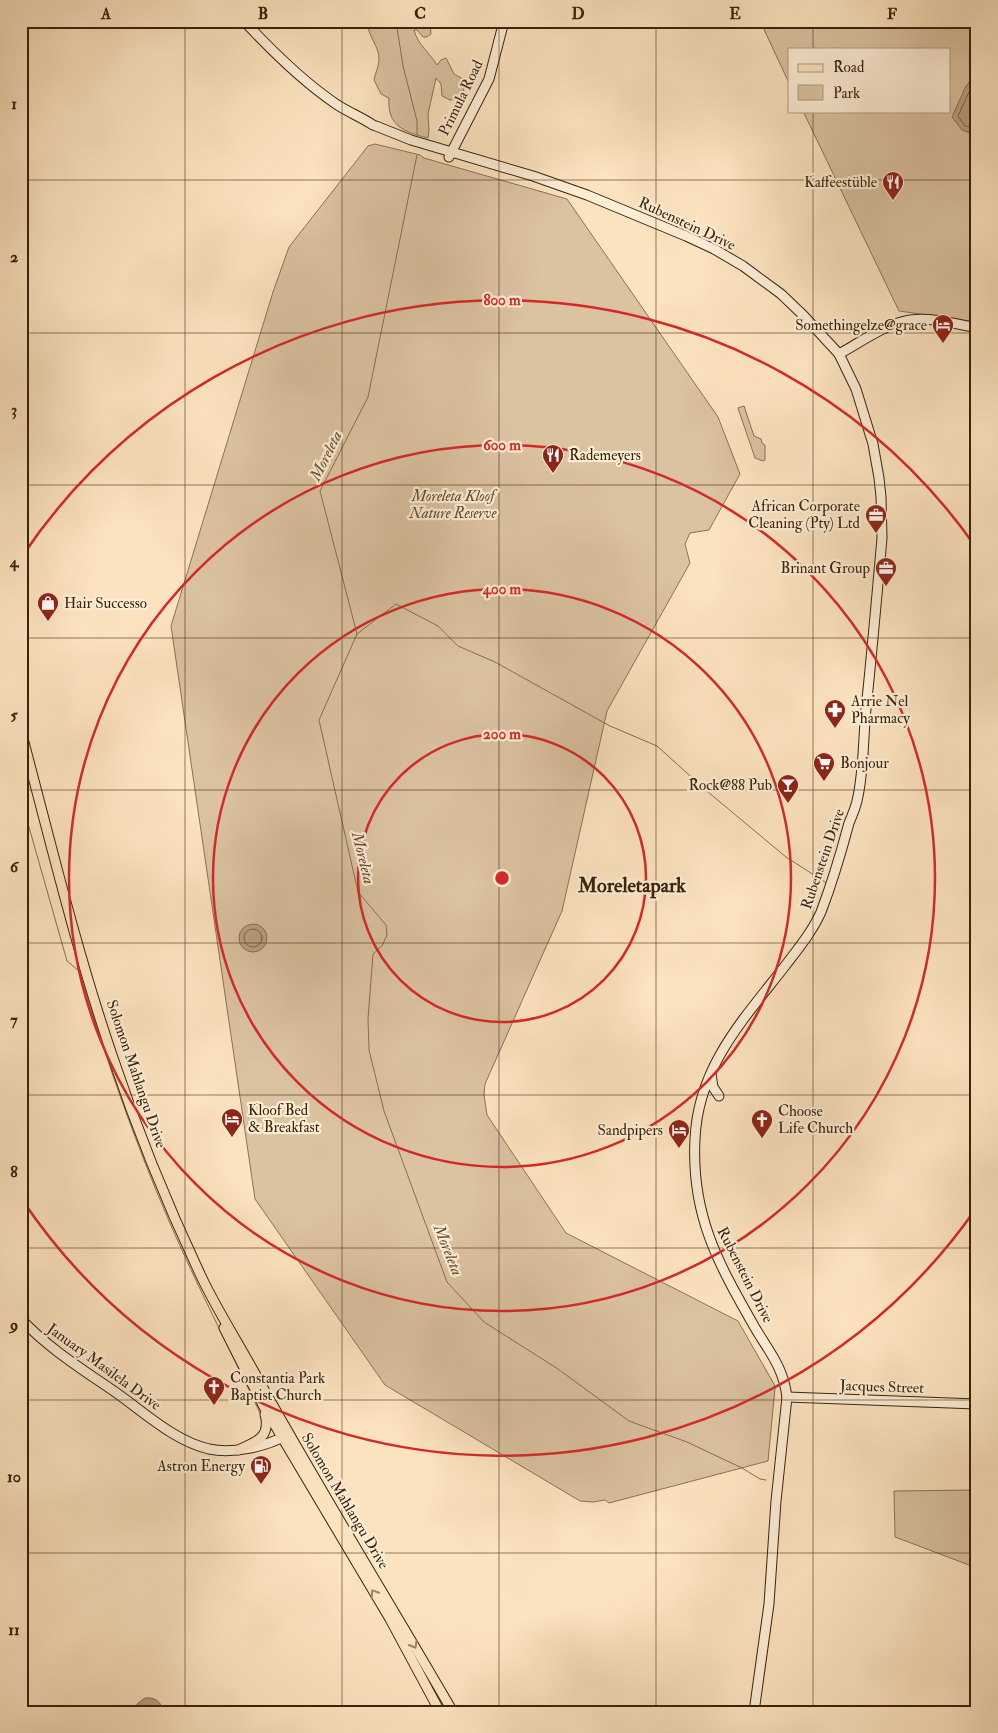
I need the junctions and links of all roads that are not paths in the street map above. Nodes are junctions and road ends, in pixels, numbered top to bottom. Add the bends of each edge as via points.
1 (244, 21) edge
2 (504, 21) edge
3 (449, 154) junction
4 (977, 328) edge
5 (839, 354) junction
6 (21, 731) edge
7 (21, 751) edge
8 (51, 846) junction
9 (711, 1071) junction
10 (699, 1104) junction
11 (215, 1304) junction
12 (21, 1319) edge
13 (786, 1397) junction
14 (977, 1404) edge
15 (264, 1407) junction
16 (174, 1434) junction
17 (287, 1437) junction
18 (238, 1450) junction
19 (759, 1677) junction
20 (440, 1712) edge
21 (453, 1712) edge
22 (750, 1712) edge
23 (754, 1712) edge

1 - 3 street, Rubenstein Drive via 335,104 373,127
2 - 3 street, Primula Road via 489,79
3 - 5 street, Rubenstein Drive via 532,176 614,206 723,254 781,294
4 - 5 street via 911,320 880,331
5 - 9 street, Rubenstein Drive via 856,389 873,444 881,497 878,593 857,800 817,919 726,1044
6 - 8 main road, Solomon Mahlangu Drive
7 - 8 main road, Solomon Mahlangu Drive
8 - 11 main road, Solomon Mahlangu Drive via 87,974 138,1129
9 - 10 street, Rubenstein Drive
9 - 10 street via 718,1096 708,1096
10 - 13 street, Rubenstein Drive via 694,1152 704,1226 726,1277 782,1373
11 - 15 main road, Solomon Mahlangu Drive via 226,1333
11 - 17 main road, Solomon Mahlangu Drive
12 - 16 street, January Masilela Drive via 36,1335
13 - 14 street, Jacques Street
13 - 19 street, Rubenstein Drive via 769,1604
15 - 17 main road, Solomon Mahlangu Drive
15 - 18 main road via 267,1422 264,1434
16 - 17 street, January Masilela Drive via 186,1444 222,1454 256,1451
16 - 18 street, January Masilela Drive via 209,1449
17 - 18 street, January Masilela Drive
20 -> 17 main road, Solomon Mahlangu Drive
17 -> 21 main road, Solomon Mahlangu Drive
19 - 22 street, Rubenstein Drive
19 - 23 street, Rubenstein Drive

